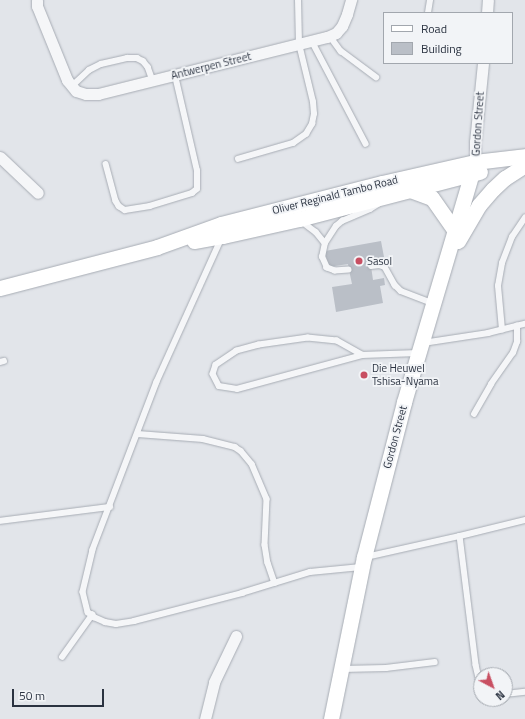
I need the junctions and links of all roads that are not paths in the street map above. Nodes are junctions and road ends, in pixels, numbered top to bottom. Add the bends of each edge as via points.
1 (37, 0) edge
2 (298, 0) edge
3 (351, 0) edge
4 (430, 0) edge
5 (488, 0) edge
6 (428, 12) edge
7 (487, 12) edge
8 (330, 36) junction
9 (312, 41) junction
10 (300, 44) junction
11 (483, 64) edge
12 (175, 76) junction
13 (376, 77) dead end
14 (153, 81) junction
15 (74, 88) junction
16 (366, 144) dead end
17 (0, 157) edge
18 (238, 159) dead end
19 (522, 159) edge
20 (106, 164) dead end
21 (474, 168) junction
22 (410, 190) junction
23 (38, 193) dead end
24 (385, 197) junction
25 (525, 218) edge
26 (299, 219) junction
27 (455, 231) junction
28 (223, 236) junction
29 (326, 243) junction
30 (157, 247) junction
31 (445, 262) junction
32 (371, 266) dead end
33 (349, 270) dead end
34 (0, 288) edge
35 (433, 304) junction
36 (525, 324) edge
37 (517, 326) junction
38 (502, 330) junction
39 (420, 348) junction
40 (362, 355) junction
41 (474, 414) dead end
42 (138, 434) junction
43 (110, 507) junction
44 (525, 520) edge
45 (0, 521) edge
46 (460, 536) junction
47 (362, 562) junction
48 (275, 583) junction
49 (92, 615) junction
50 (236, 636) dead end
51 (62, 657) dead end
52 (435, 662) dead end
53 (476, 667) edge
54 (341, 669) junction
55 (525, 692) edge
56 (513, 693) edge
57 (205, 719) edge
58 (331, 719) edge

1 - 15 street via 37,6 62,70
2 - 10 lane
3 - 8 street, Antwerpen Street via 342,26
4 - 6 lane
5 - 7 street
8 - 9 street, Antwerpen Street
8 - 13 lane via 341,51
9 - 10 street, Antwerpen Street
9 - 16 lane
10 - 12 street, Antwerpen Street
10 - 18 lane via 314,102 312,124 306,134 293,143
11 - 21 street, Gordon Street
12 - 14 street, Antwerpen Street
12 - 20 lane via 197,171 197,189 192,193 150,206 125,210 116,201
14 - 15 street, Antwerpen Street via 98,94 86,94
14 - 15 lane via 143,61 127,58 101,64 89,70
17 - 23 street
19 - 21 main road, Oliver Reginald Tambo Road
19 - 31 main road via 479,205
21 - 22 main road, Oliver Reginald Tambo Road
21 - 27 main road, Gordon Street
21 - 30 main road, Oliver Reginald Tambo Road via 221,224
22 - 24 main road, Oliver Reginald Tambo Road
22 - 27 main road via 432,198
24 - 26 main road, Oliver Reginald Tambo Road
24 - 29 lane via 370,209 342,221
25 - 38 lane via 512,237 502,263 498,286
26 - 28 main road, Oliver Reginald Tambo Road
26 - 29 lane
27 - 31 main road, Gordon Street
28 - 30 main road, Oliver Reginald Tambo Road
28 - 42 lane via 157,382
29 - 33 lane via 322,257 327,268 335,271
30 - 34 main road, Oliver Reginald Tambo Road
31 - 35 main road, Gordon Street
32 - 35 lane via 385,267 401,291
35 - 39 main road, Gordon Street
36 - 37 lane
37 - 38 lane
37 - 41 lane via 517,342 513,353
38 - 39 lane
39 - 40 lane
39 - 47 main road, Gordon Street
40 - 40 lane via 237,389 219,386 213,374 216,365 237,351 308,338 337,341
42 - 43 lane
42 - 48 lane via 203,439 235,447 241,451 252,464 267,499 265,545
43 - 45 lane
43 - 49 lane via 93,550 83,592 88,612
44 - 46 lane
46 - 47 lane
46 - 53 lane
47 - 48 lane via 310,572
47 - 54 main road, Gordon Street
48 - 49 lane via 134,621 116,624
49 - 51 lane
50 - 57 street via 214,682
52 - 54 lane via 386,668
54 - 58 main road, Gordon Street
55 - 56 lane

